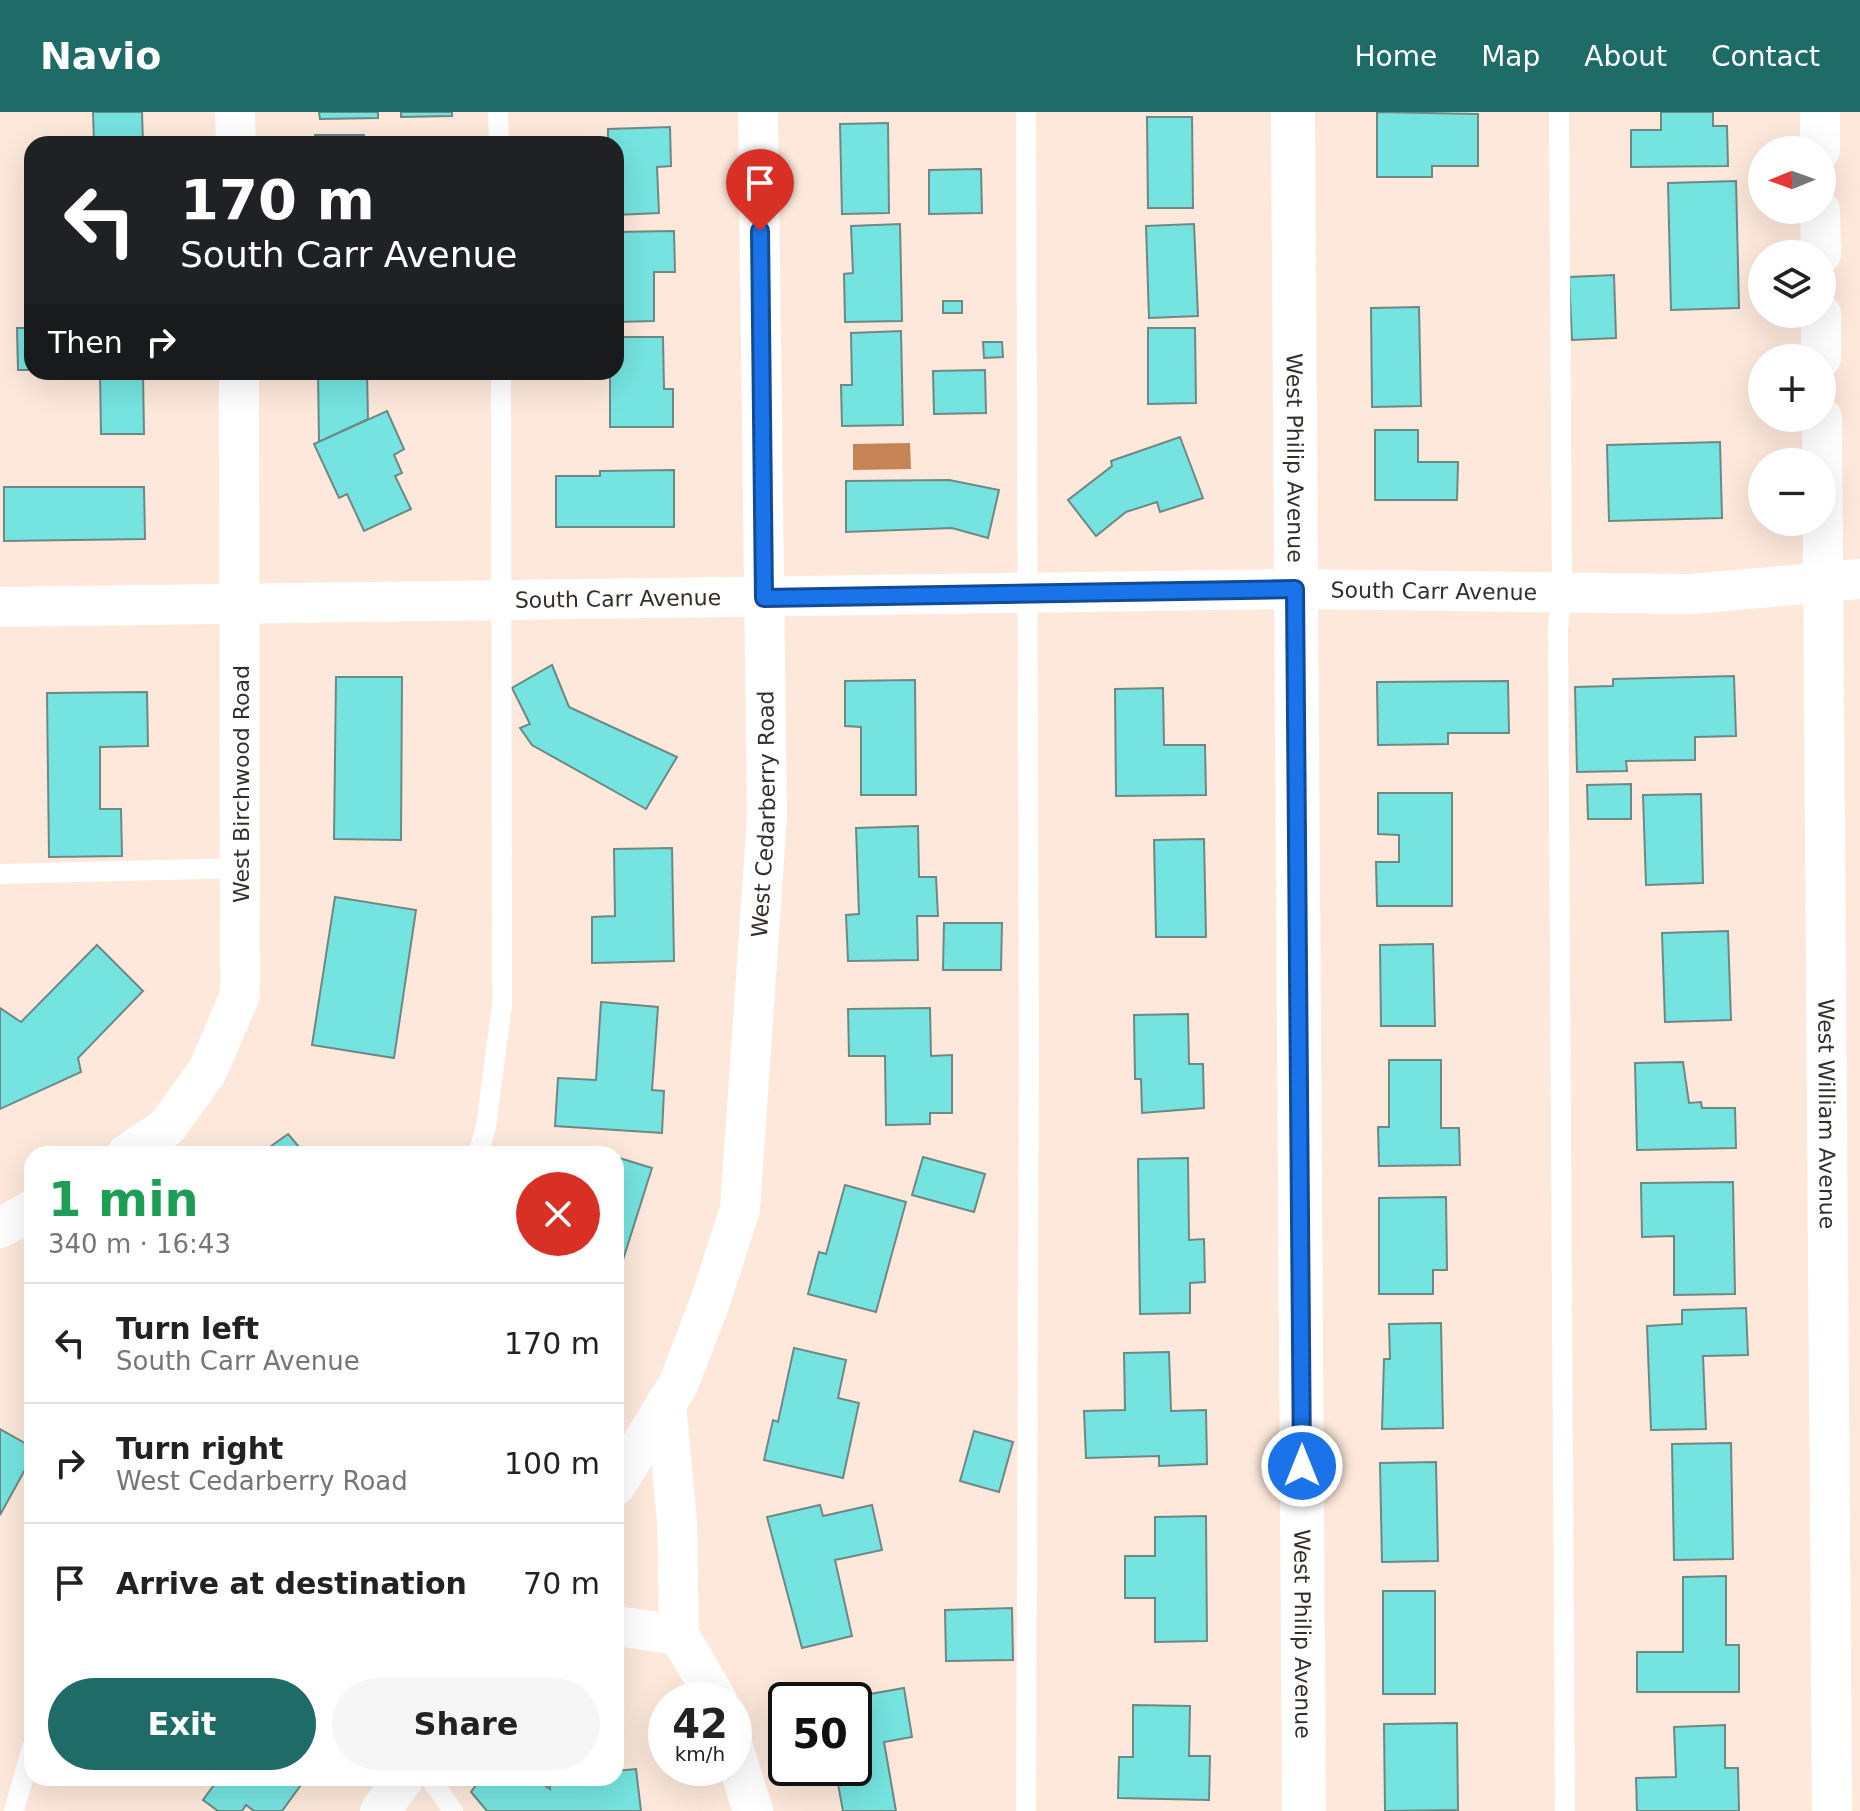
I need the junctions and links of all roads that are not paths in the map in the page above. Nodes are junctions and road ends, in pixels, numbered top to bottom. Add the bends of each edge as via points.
1 (235, 112) edge
2 (498, 112) edge
3 (758, 112) edge
4 (1026, 112) edge
5 (1293, 112) edge
6 (1559, 112) edge
7 (1820, 112) edge
8 (236, 136) edge
9 (499, 136) edge
10 (1820, 136) edge
11 (239, 380) edge
12 (501, 380) edge
13 (1824, 432) edge
14 (1841, 580) edge
15 (1295, 589) junction
16 (1562, 590) junction
17 (1028, 593) junction
18 (764, 598) junction
19 (503, 602) junction
20 (240, 606) junction
21 (0, 607) edge
22 (242, 868) junction
23 (0, 874) edge
24 (139, 1146) edge
25 (480, 1146) edge
26 (24, 1214) edge
27 (0, 1228) edge
28 (666, 1403) junction
29 (624, 1472) edge
30 (624, 1627) edge
31 (679, 1635) junction
32 (706, 1682) edge
33 (24, 1776) edge
34 (398, 1786) edge
35 (436, 1786) edge
36 (745, 1786) edge
37 (14, 1811) edge
38 (380, 1811) edge
39 (453, 1811) edge
40 (753, 1811) edge
41 (1026, 1811) edge
42 (1304, 1811) edge
43 (1565, 1811) edge
44 (1832, 1811) edge

1 - 8 street
2 - 9 lane
3 - 18 street, West Cedarberry Road
4 - 17 lane
5 - 15 main road, West Philip Avenue
6 - 16 lane
7 - 10 street
11 - 20 street, West Birchwood Road
12 - 19 lane
13 - 14 street, West William Avenue
14 - 16 street, South Carr Avenue via 1692,594
14 - 44 street, West William Avenue
15 - 16 street, South Carr Avenue
15 - 17 street, South Carr Avenue
15 - 42 main road, West Philip Avenue
16 - 43 lane via 1558,629
17 - 18 street, South Carr Avenue
17 - 41 lane
18 - 19 street, South Carr Avenue
18 - 28 street, West Cedarberry Road via 767,817 740,1209 710,1302
19 - 20 street, South Carr Avenue
19 - 25 lane via 502,1005
20 - 21 street, South Carr Avenue
20 - 22 street, West Birchwood Road
22 - 23 lane
22 - 24 street, West Birchwood Road via 240,995 200,1081 167,1127
26 - 27 street
28 - 29 street, West Cedarberry Road
28 - 31 street via 677,1522
30 - 31 street
31 - 32 street
33 - 37 lane
34 - 38 street
35 - 39 lane
36 - 40 street

